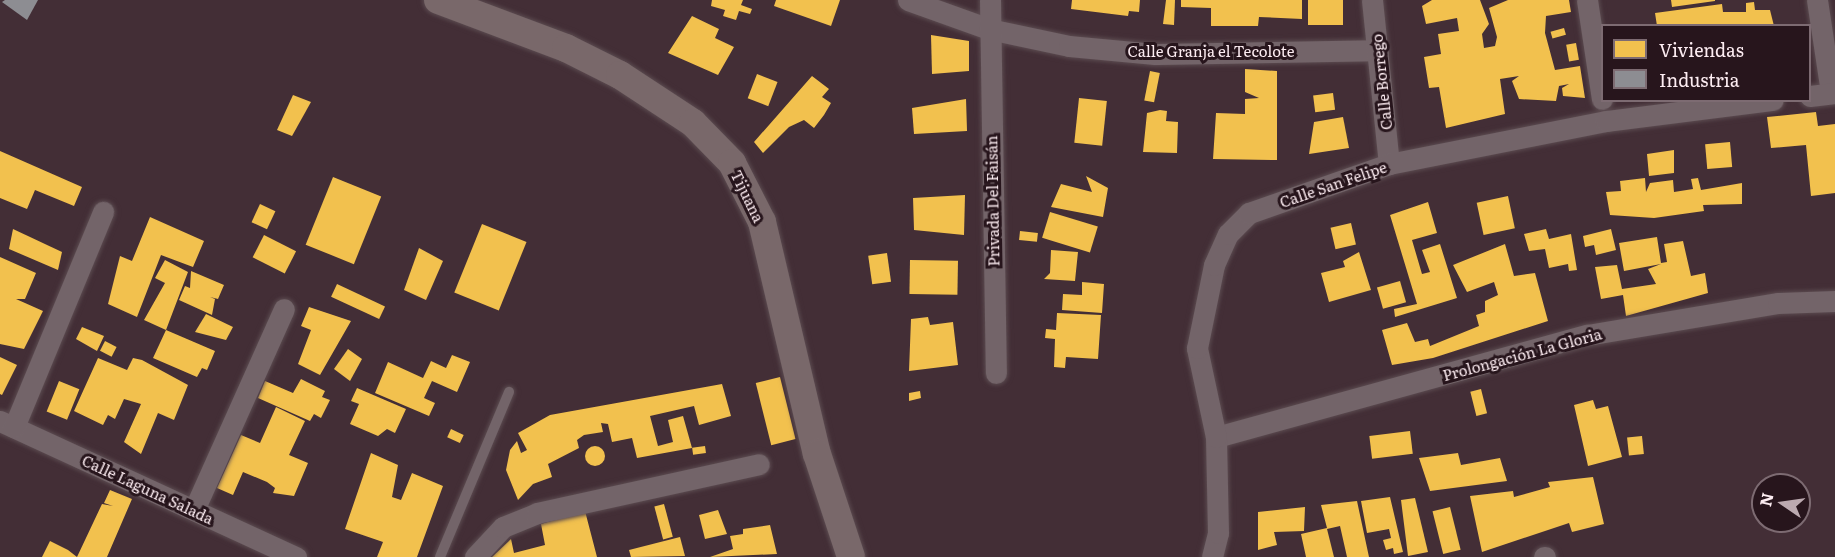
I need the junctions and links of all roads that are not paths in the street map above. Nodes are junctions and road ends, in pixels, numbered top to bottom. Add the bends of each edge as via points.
1 (438, 0) edge
2 (908, 0) edge
3 (990, 0) edge
4 (1372, 0) edge
5 (1587, 0) edge
6 (1817, 0) edge
7 (989, 29) junction
8 (1378, 50) junction
9 (1601, 88) edge
10 (1833, 93) edge
11 (1811, 96) edge
12 (1725, 102) edge
13 (1604, 107) edge
14 (1389, 164) junction
15 (103, 212) dead end
16 (1835, 301) edge
17 (284, 309) dead end
18 (996, 373) dead end
19 (509, 392) dead end
20 (7, 424) edge
21 (1216, 437) junction
22 (759, 464) dead end
23 (194, 510) junction
24 (296, 557) edge
25 (440, 557) edge
26 (475, 557) edge
27 (851, 557) edge
28 (1212, 557) edge

1 - 27 street, Tijuana via 566,48 620,75 684,116 732,163 762,222 817,454
2 - 7 street, Calle Granja el Tecolote
3 - 7 street, Privada Del Faisán
4 - 8 street, Calle Borrego
5 - 9 street
6 - 10 street
7 - 8 street, Calle Granja el Tecolote via 1069,46 1155,54
7 - 18 street, Privada Del Faisán
8 - 14 street, Calle Borrego
10 - 11 street
12 - 13 street, Calle San Felipe
13 - 14 street, Calle San Felipe
14 - 21 street, Calle San Felipe via 1249,213 1228,234 1214,265 1197,348
15 - 20 street
16 - 21 street, Prolongación La Gloria via 1778,303 1587,335
17 - 23 street
19 - 25 lane
20 - 23 street, Calle Laguna Salada
21 - 28 street, Calle San Felipe via 1218,533
22 - 26 street via 537,513 503,527
23 - 24 street, Calle Laguna Salada

